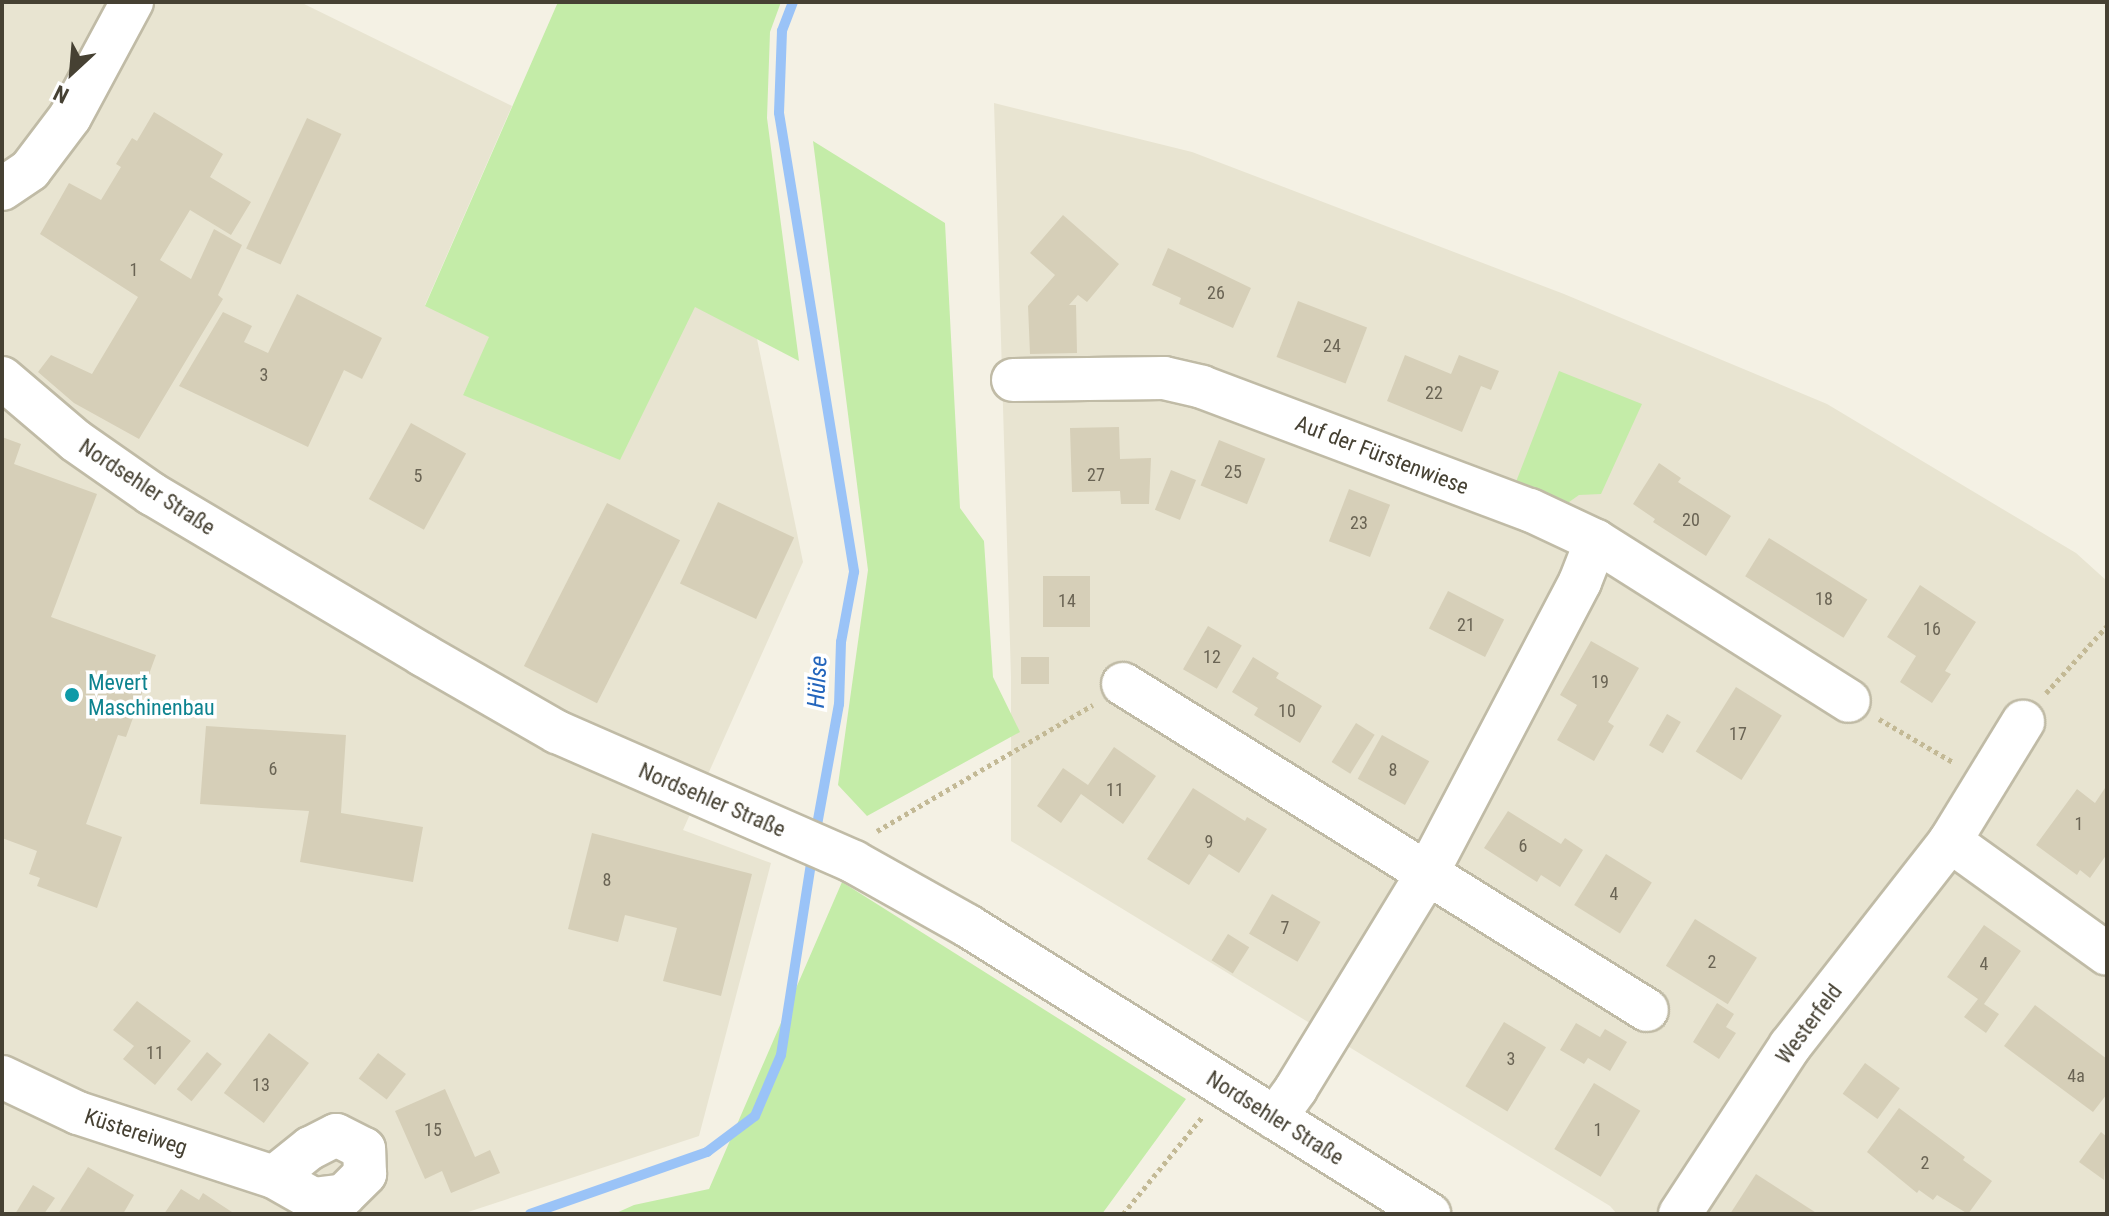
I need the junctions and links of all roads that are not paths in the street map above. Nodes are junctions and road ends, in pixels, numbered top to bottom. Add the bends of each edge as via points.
1 (132, 2) edge
2 (2, 189) edge
3 (2, 378) edge
4 (1013, 380) dead end
5 (1596, 541) junction
6 (1123, 684) road end
7 (1849, 701) road end
8 (2023, 722) road end
9 (1950, 841) junction
10 (1427, 874) junction
11 (2107, 954) edge
12 (1647, 1010) dead end
13 (2, 1077) edge
14 (1275, 1118) junction
15 (274, 1177) dead end
16 (1429, 1214) edge
17 (1680, 1214) edge

1 - 2 street via 70,117 30,170
3 - 14 street, Nordsehler Straße via 76,441 152,494 423,655 557,732 854,862 968,926
4 - 5 street, Auf der Fürstenwiese via 1164,378 1202,387 1530,510
5 - 7 street, Auf der Fürstenwiese
5 - 10 street via 1580,582
6 - 10 street
8 - 9 street, Westerfeld
9 - 11 street
9 - 17 street, Westerfeld via 1790,1046
10 - 12 street
10 - 14 street
13 - 15 street, Küstereiweg via 78,1113
14 - 16 street, Nordsehler Straße

